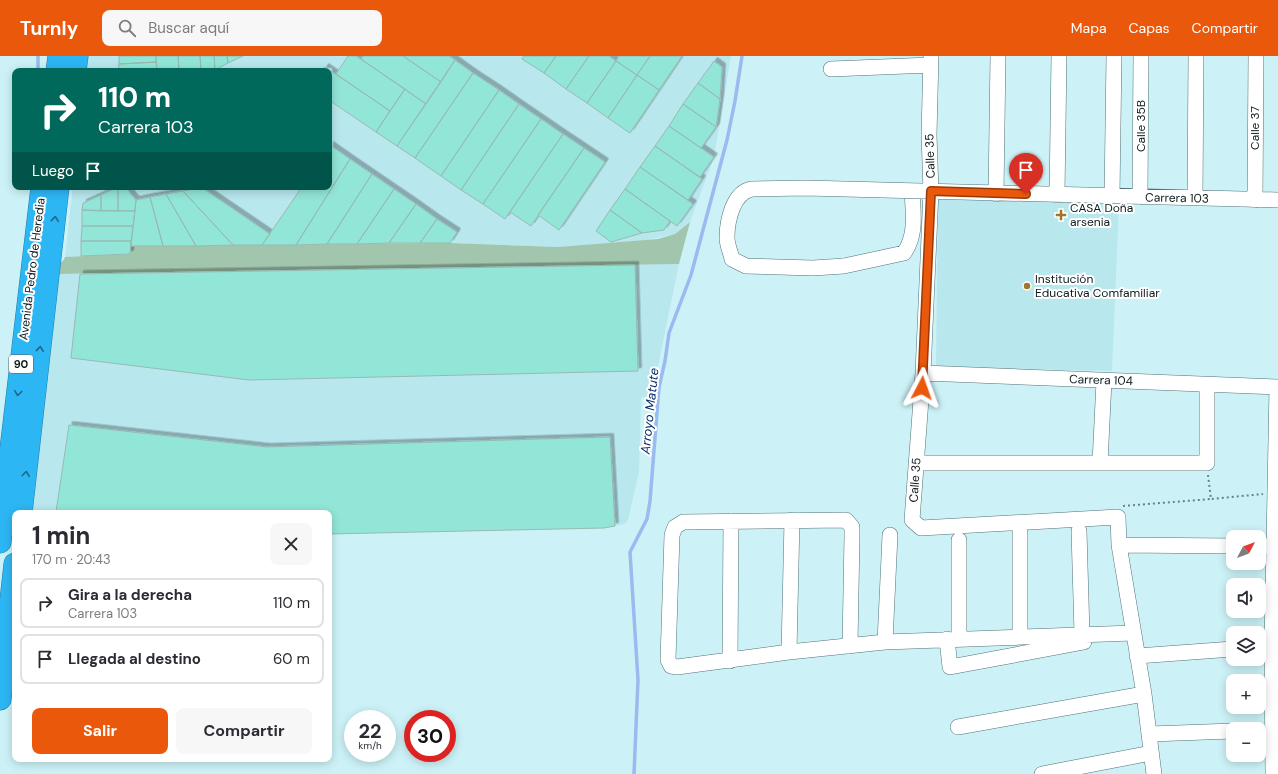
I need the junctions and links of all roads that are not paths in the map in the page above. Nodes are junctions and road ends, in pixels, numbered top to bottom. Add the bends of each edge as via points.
1 (59, 56) edge
2 (77, 56) edge
3 (998, 56) edge
4 (1059, 56) edge
5 (1114, 56) edge
6 (1141, 56) edge
7 (1196, 56) edge
8 (1256, 56) edge
9 (931, 61) edge
10 (57, 68) edge
11 (75, 68) edge
12 (831, 69) dead end
13 (42, 190) edge
14 (58, 190) edge
15 (912, 191) junction
16 (931, 191) junction
17 (996, 194) junction
18 (1057, 195) junction
19 (1112, 196) junction
20 (1140, 197) junction
21 (1195, 198) junction
22 (1255, 200) junction
23 (1278, 200) edge
24 (923, 373) junction
25 (1104, 381) junction
26 (1207, 384) junction
27 (1277, 387) edge
28 (916, 463) junction
29 (1100, 463) junction
30 (1276, 492) edge
31 (21, 510) edge
32 (792, 520) junction
33 (731, 521) junction
34 (1080, 531) dead end
35 (1020, 532) dead end
36 (890, 535) dead end
37 (959, 540) dead end
38 (0, 542) edge
39 (1119, 545) junction
40 (1226, 546) edge
41 (1276, 546) edge
42 (12, 591) edge
43 (1133, 633) junction
44 (1082, 634) junction
45 (1020, 636) junction
46 (953, 639) junction
47 (885, 642) junction
48 (850, 646) junction
49 (1270, 646) edge
50 (1226, 650) edge
51 (789, 652) junction
52 (1137, 656) junction
53 (730, 661) junction
54 (1144, 694) junction
55 (0, 699) edge
56 (958, 728) dead end
57 (1270, 729) edge
58 (1226, 731) edge
59 (1150, 734) junction
60 (1151, 753) junction
61 (1042, 774) edge
62 (1154, 774) edge
63 (1273, 774) edge

1 - 10 highway
2 - 11 highway
3 - 17 street
4 - 18 street
5 - 19 street
6 - 20 street, Calle 35B
7 - 21 street
8 - 22 street, Calle 37
9 - 12 street
9 - 16 street, Calle 35
13 -> 38 highway, Avenida Pedro de Heredia / 90
31 -> 14 highway, Avenida Pedro de Heredia / 90
15 - 15 street, Carrera 103 via 913,233 911,244 904,253 844,266 813,268 746,266 732,259 727,239 729,217 734,205 746,190 806,188
15 - 16 street, Carrera 103
16 - 17 street, Carrera 103
16 - 24 street, Calle 35
17 - 18 street, Carrera 103
18 - 19 street, Carrera 103
19 - 20 street, Carrera 103
20 - 21 street, Carrera 103
21 - 22 street, Carrera 103
22 - 23 street, Carrera 103
24 - 25 street, Carrera 104
24 - 28 street, Calle 35
25 - 26 street, Carrera 104
25 - 29 street
26 - 27 street, Carrera 104
26 - 29 street via 1207,463
27 - 30 street
28 - 29 street
28 - 39 street, Calle 35 via 912,520 921,528 1118,517
30 - 41 street
32 - 33 street
32 - 48 street via 846,520 852,527
32 - 51 street
33 - 53 street
33 - 53 street via 683,522 675,527 672,535 668,660 671,666 677,668
34 - 44 street
35 - 45 street
36 - 47 street
37 - 46 street
39 - 40 street
39 - 43 street
41 - 49 street
42 - 55 highway
43 - 44 street
43 - 46 street via 950,667
43 - 52 street
44 - 45 street
45 - 46 street
46 - 47 street
47 - 48 street
48 - 51 street
49 - 57 street
50 - 52 street
51 - 53 street
52 - 54 street
54 - 56 street
54 - 59 street
57 - 63 street
58 - 59 street
59 - 60 street
60 - 61 street
60 - 62 street

